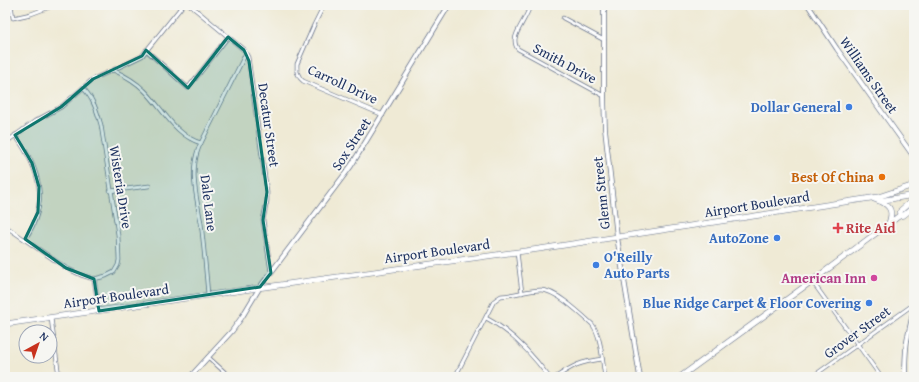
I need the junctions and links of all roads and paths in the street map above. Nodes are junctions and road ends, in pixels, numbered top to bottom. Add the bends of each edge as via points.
1 (11, 5) edge
2 (54, 5) edge
3 (183, 5) edge
4 (190, 5) edge
5 (324, 5) edge
6 (449, 5) edge
7 (530, 5) edge
8 (604, 5) edge
9 (808, 5) edge
10 (563, 18) dead end
11 (228, 37) junction
12 (604, 40) junction
13 (146, 50) junction
14 (246, 53) junction
15 (113, 70) junction
16 (83, 88) junction
17 (604, 96) junction
18 (383, 115) junction
19 (15, 135) junction
20 (5, 143) edge
21 (201, 143) junction
22 (914, 157) edge
23 (914, 185) edge
24 (149, 186) dead end
25 (110, 191) junction
26 (914, 195) edge
27 (871, 198) junction
28 (914, 199) edge
29 (879, 201) junction
30 (914, 207) edge
31 (899, 216) junction
32 (889, 223) junction
33 (5, 226) edge
34 (617, 237) junction
35 (25, 240) junction
36 (517, 252) junction
37 (271, 273) junction
38 (94, 279) junction
39 (812, 281) junction
40 (260, 288) junction
41 (522, 293) junction
42 (208, 295) junction
43 (914, 305) edge
44 (99, 310) junction
45 (914, 313) edge
46 (51, 318) junction
47 (486, 318) junction
48 (5, 324) edge
49 (857, 344) junction
50 (208, 357) junction
51 (602, 359) junction
52 (59, 377) edge
53 (190, 377) edge
54 (230, 377) edge
55 (455, 377) edge
56 (549, 377) edge
57 (556, 377) edge
58 (605, 377) edge
59 (640, 377) edge
60 (680, 377) edge
61 (812, 377) edge
62 (881, 377) edge
63 (905, 377) edge

1 - 2 street via 13,18
3 - 13 street
4 - 11 street
5 - 18 street, Carroll Drive via 297,64 300,78
6 - 18 street, Sox Street
7 - 17 street, Smith Drive via 515,39 518,49
8 - 12 street, Glenn Street
9 - 22 street, Williams Street
10 - 12 street
11 - 13 street via 188,88
11 - 14 street
12 - 17 street, Glenn Street
13 - 15 street via 142,56
14 - 21 street, Dale Lane
14 - 37 street, Decatur Street via 267,192 264,220
15 - 16 street
15 - 21 street via 138,84 177,128
16 - 19 street via 61,107
16 - 25 street, Wisteria Drive via 89,94 98,117
17 - 34 street, Glenn Street via 605,129
18 - 37 street, Sox Street via 351,166
19 - 20 street
19 - 35 street via 32,163 39,191 36,220
21 - 42 street, Dale Lane via 195,159 194,176
23 - 27 main road, Airport Boulevard
24 - 25 street
25 - 38 street, Wisteria Drive via 118,235 118,265 114,272
26 - 29 main road
27 - 29 main road, Airport Boulevard
27 - 34 main road, Airport Boulevard
28 - 31 main road via 901,210
29 - 32 main road via 889,207 892,216
30 - 31 main road
31 - 32 main road
32 - 39 main road
33 - 35 street
34 - 36 main road, Airport Boulevard
34 - 59 street, Glenn Street
35 - 38 street via 73,272
36 - 40 main road, Airport Boulevard
36 - 41 street
37 - 40 street, Sox Street
38 - 44 street
39 - 49 street
39 - 60 main road
40 - 42 main road, Airport Boulevard
40 - 50 street, Sox Street via 232,331
41 - 47 street via 498,298
41 - 51 street via 547,290 577,311 597,331
42 - 44 main road, Airport Boulevard
43 - 45 street
43 - 49 street, Grover Street
44 - 46 main road, Airport Boulevard
45 - 63 street via 907,341
46 - 48 main road, Airport Boulevard
46 - 52 street
47 - 55 street
47 - 56 street via 516,340
49 - 61 street, Grover Street
49 - 62 street
50 - 53 street, Sox Street
50 - 54 street
51 - 57 street via 578,364
51 - 58 street

